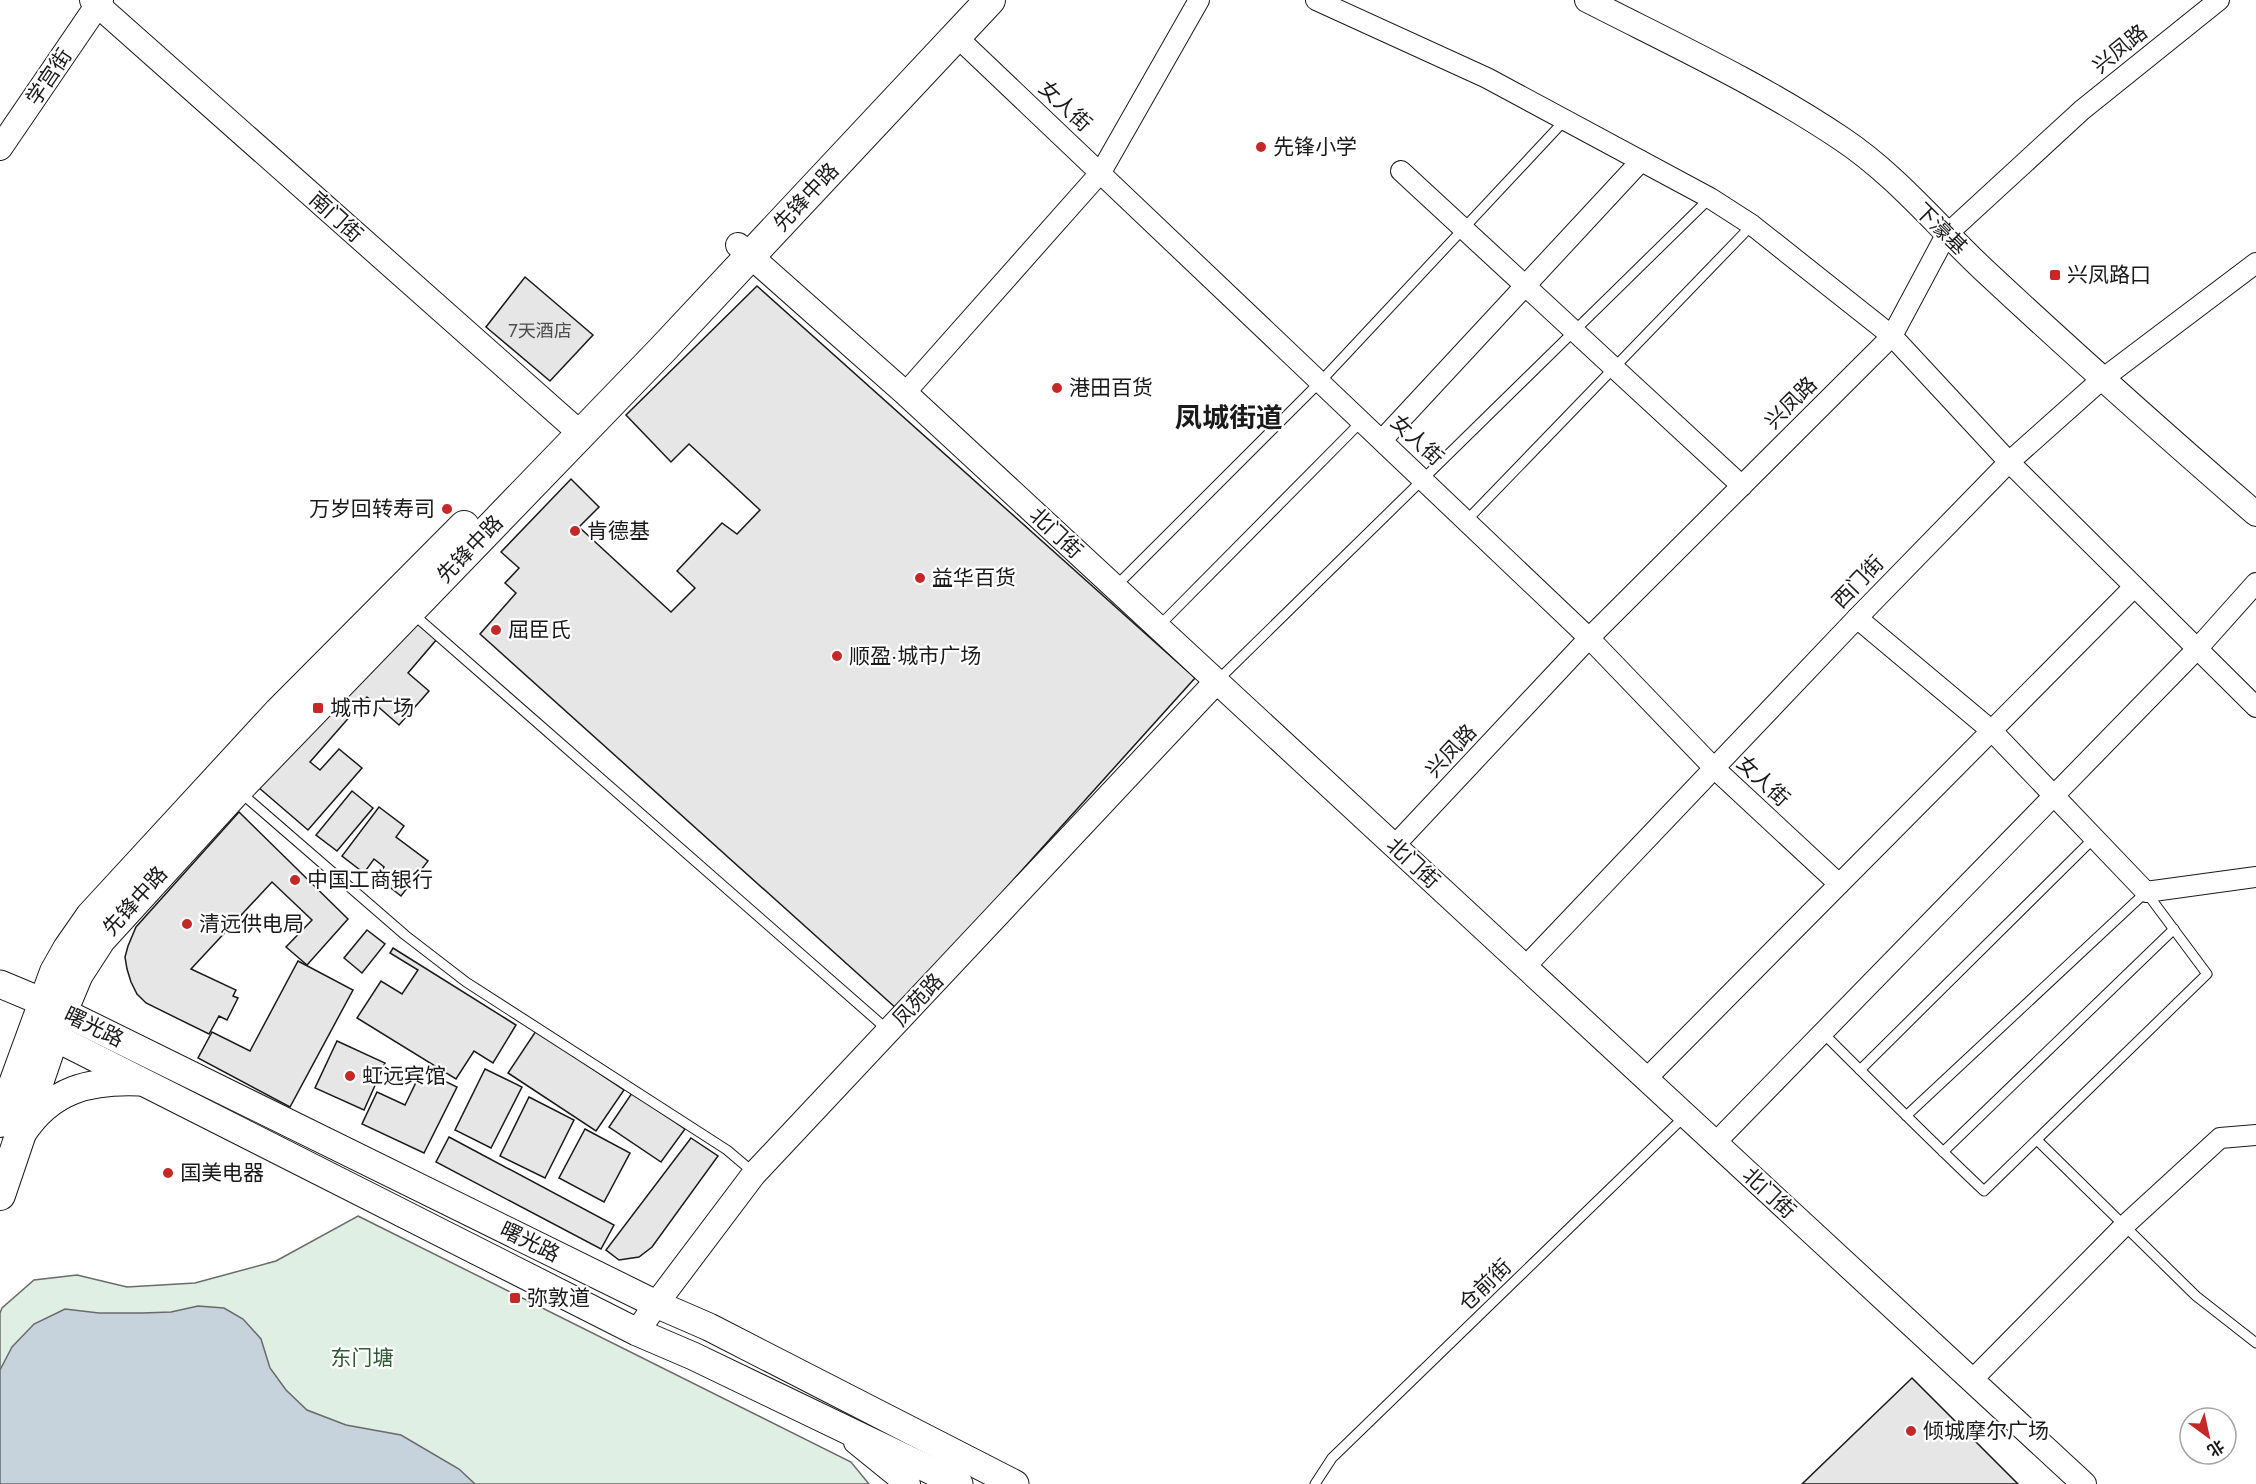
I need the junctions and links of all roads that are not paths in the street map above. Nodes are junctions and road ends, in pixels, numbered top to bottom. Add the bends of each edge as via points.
1 (969, 0) edge
2 (990, 0) edge
3 (1199, 0) edge
4 (1316, 0) edge
5 (1587, 0) edge
6 (2219, 0) edge
7 (97, 2) edge
8 (957, 37) junction
9 (1565, 120) junction
10 (0, 148) edge
11 (1641, 161) junction
12 (1401, 171) dead end
13 (1101, 172) junction
14 (1710, 198) junction
15 (1752, 225) junction
16 (1464, 229) junction
17 (1946, 235) junction
18 (745, 250) junction
19 (2256, 263) edge
20 (1525, 286) junction
21 (1574, 331) junction
22 (1892, 336) junction
23 (1614, 368) junction
24 (2101, 380) junction
25 (1321, 381) junction
26 (905, 393) junction
27 (1362, 420) junction
28 (573, 428) junction
29 (1382, 440) junction
30 (2009, 462) junction
31 (1423, 479) junction
32 (1742, 486) junction
33 (2256, 514) edge
34 (1467, 520) junction
35 (2256, 583) edge
36 (1115, 587) junction
37 (2134, 587) junction
38 (410, 611) junction
39 (1857, 618) junction
40 (1158, 627) junction
41 (1589, 638) junction
42 (2197, 649) junction
43 (1217, 681) junction
44 (2256, 707) edge
45 (1992, 731) junction
46 (1714, 768) junction
47 (237, 790) junction
48 (2054, 795) junction
49 (2094, 838) junction
50 (1395, 846) junction
51 (2256, 877) edge
52 (1839, 884) junction
53 (2146, 892) junction
54 (2174, 929) junction
55 (1526, 967) junction
56 (0, 984) edge
57 (53, 1017) junction
58 (889, 1031) junction
59 (1822, 1032) junction
60 (1860, 1070) junction
61 (1646, 1079) junction
62 (144, 1082) junction
63 (1686, 1116) junction
64 (1906, 1116) junction
65 (9, 1131) edge
66 (2256, 1136) edge
67 (2037, 1140) junction
68 (1715, 1143) junction
69 (1943, 1152) junction
70 (754, 1174) junction
71 (0, 1195) edge
72 (2124, 1226) junction
73 (656, 1304) junction
74 (637, 1332) junction
75 (2256, 1343) edge
76 (1972, 1380) junction
77 (825, 1419) junction
78 (1005, 1482) edge
79 (908, 1484) edge
80 (958, 1484) edge
81 (1315, 1484) edge
82 (2084, 1484) edge

1 - 18 main road, 先锋中路
2 - 8 main road, 先锋中路
3 - 13 street
4 - 9 street via 1487,78
5 - 17 street, 下濠基 via 1744,80 1843,139 1893,180
6 - 17 street, 兴凤路 via 2082,110
7 - 10 street, 学宫街
7 - 28 street, 南门街
8 - 13 street, 女人街
8 - 18 main road, 先锋中路
9 - 11 street
9 - 16 lane
11 - 14 street
11 - 20 street
12 - 16 street
13 - 25 street, 女人街
13 - 26 street
14 - 15 street
14 - 21 lane
15 - 22 street
15 - 23 lane
16 - 20 street
16 - 25 lane
17 - 22 street, 兴凤路
17 - 24 street, 下濠基
18 - 26 street, 北门街
18 - 28 main road, 先锋中路 via 650,339
19 - 24 street, 西门街
20 - 21 street
20 - 29 street
21 - 23 street
21 - 31 lane
22 - 30 street
22 - 32 street, 兴凤路
23 - 32 street
23 - 34 lane
24 - 30 street, 西门街
24 - 33 street, 下濠基
25 - 27 street, 女人街
25 - 36 lane
26 - 36 street, 北门街
27 - 29 street, 女人街
27 - 40 lane
28 - 38 main road, 先锋中路
28 - 57 main road, 先锋中路 via 279,712 91,916 61,962
29 - 31 street, 女人街
30 - 37 street
30 - 39 street, 西门街
31 - 34 street, 女人街
31 - 43 lane
32 - 41 street, 兴凤路
34 - 41 street, 女人街
35 - 42 street
36 - 40 street, 北门街
37 - 42 street
37 - 45 street
38 - 47 main road, 先锋中路
38 - 58 lane
39 - 45 street
39 - 46 street, 西门街
40 - 43 street, 北门街
41 - 46 street, 女人街
41 - 50 street, 兴凤路
42 - 44 street
42 - 48 street
43 - 50 street, 北门街
43 - 58 street, 凤苑路
45 - 48 street
45 - 52 street
46 - 52 street, 女人街
46 - 55 street, 西门街
47 - 57 main road, 先锋中路 via 100,940
47 - 70 lane via 465,982 727,1150
48 - 49 street
48 - 59 street
49 - 53 street
49 - 60 lane
50 - 55 street, 北门街
51 - 53 street
52 - 61 street
53 - 54 lane
53 - 64 lane
54 - 67 lane via 2207,975
54 - 69 lane
55 - 61 street, 北门街
56 - 57 main road, 曙光路
57 - 62 main road, 曙光路
57 - 65 main road, 先锋中路
57 - 73 main road, 曙光路
58 - 70 street, 凤苑路
59 - 60 lane
59 - 68 street
60 - 64 lane
61 - 63 street, 北门街
62 - 65 main road via 88,1084
62 - 74 main road, 曙光路
63 - 68 street, 北门街
63 - 81 lane, 仓前街 via 1332,1458
64 - 69 lane
65 - 71 main road, 先锋中路
66 - 72 street via 2220,1138
67 - 69 lane via 1984,1191
67 - 72 lane
68 - 76 street, 北门街
70 - 73 street, 凤苑路
72 - 75 lane via 2196,1296
72 - 76 street
73 - 74 street, 凤苑路
73 - 78 main road, 曙光路 via 709,1327
74 - 77 main road, 曙光路
76 - 82 street, 北门街
77 - 79 street
77 - 80 main road, 曙光路

